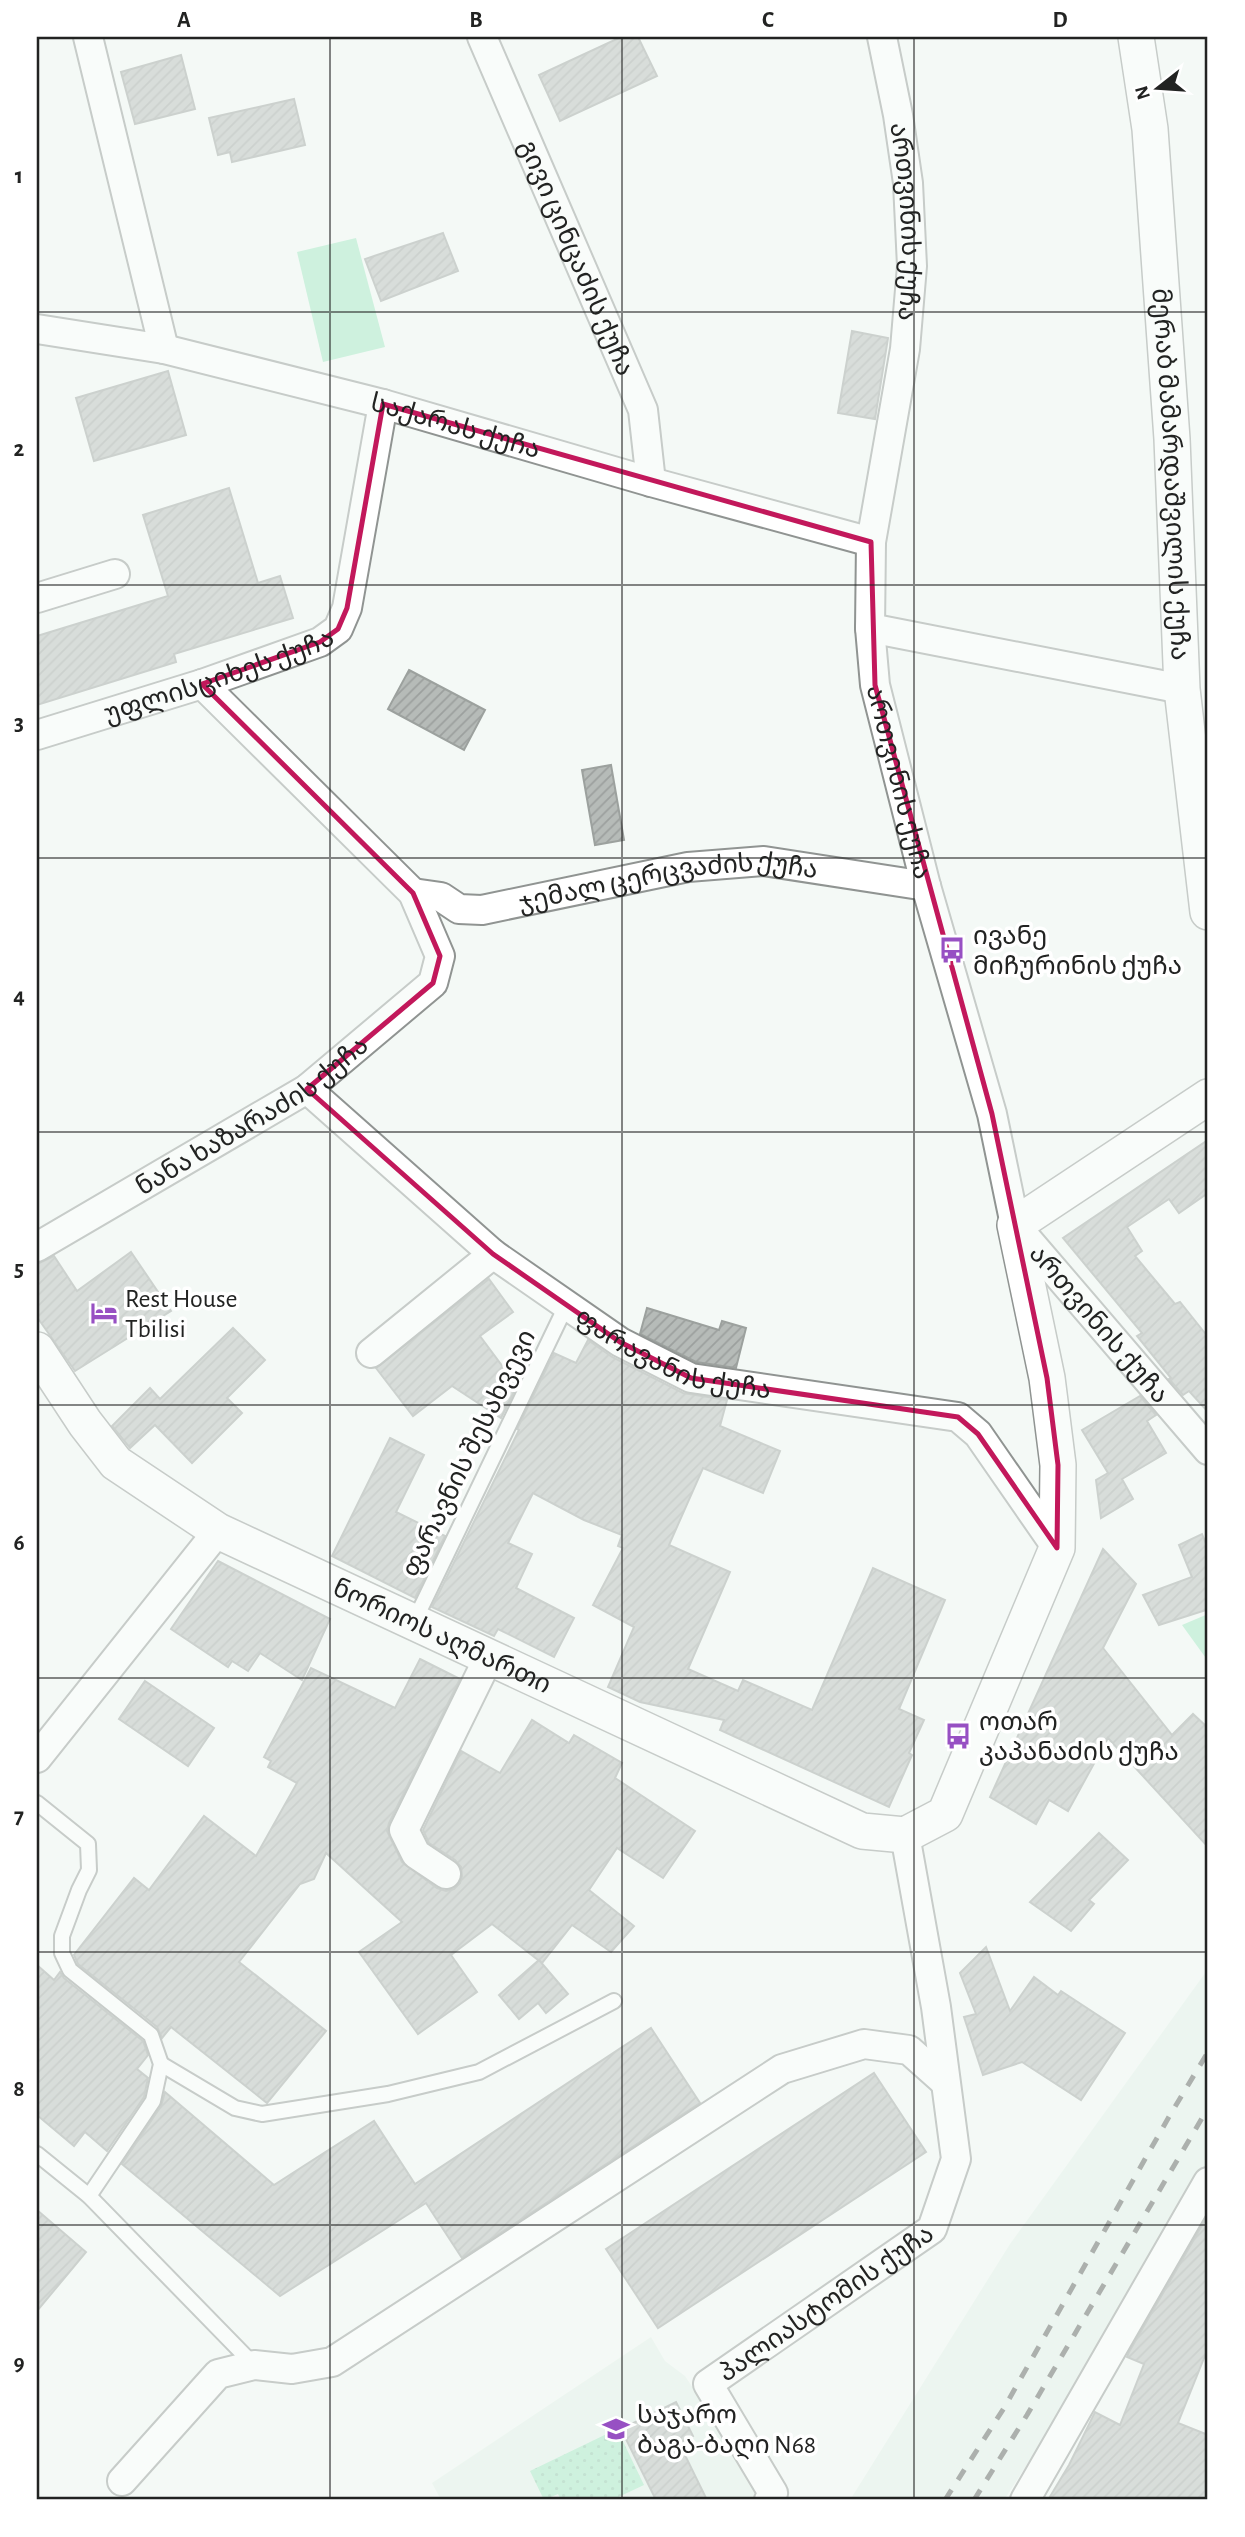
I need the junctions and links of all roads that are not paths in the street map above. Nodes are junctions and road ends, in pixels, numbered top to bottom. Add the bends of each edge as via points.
1 (88, 37) edge
2 (482, 37) edge
3 (882, 37) edge
4 (1136, 37) edge
5 (37, 330) edge
6 (164, 349) junction
7 (383, 404) junction
8 (651, 482) junction
9 (871, 542) junction
10 (115, 575) dead end
11 (37, 598) edge
12 (870, 628) junction
13 (202, 684) junction
14 (1182, 689) junction
15 (37, 735) edge
16 (926, 886) junction
17 (413, 893) junction
18 (1208, 912) edge
19 (307, 1089) junction
20 (1208, 1097) edge
21 (1015, 1225) junction
22 (37, 1247) edge
23 (493, 1254) junction
24 (566, 1306) junction
25 (37, 1350) edge
26 (371, 1353) dead end
27 (1208, 1450) edge
28 (218, 1531) junction
29 (1058, 1548) junction
30 (414, 1622) junction
31 (489, 1657) junction
32 (37, 1758) edge
33 (37, 1803) edge
34 (905, 1835) junction
35 (446, 1874) dead end
36 (614, 2001) dead end
37 (161, 2064) junction
38 (945, 2082) junction
39 (37, 2154) edge
40 (1208, 2182) edge
41 (89, 2196) junction
42 (254, 2365) junction
43 (122, 2481) dead end
44 (769, 2500) edge
45 (1024, 2500) edge

1 - 6 street
2 - 8 street, გივი ცინცაძის ქუჩა via 643,410
3 - 9 street, ართვინის ქუჩა via 908,183 912,266 905,349
4 - 14 street, მერაბ მამარდაშვილის ქუჩა via 1151,143 1172,439
5 - 6 street, საქარას ქუჩა
6 - 7 street, საქარას ქუჩა
7 - 8 street, საქარას ქუჩა
7 - 13 street, უფლისციხეს ქუჩა via 347,608 338,629 320,642
8 - 9 street, საქარას ქუჩა
9 - 12 street, ართვინის ქუჩა
10 - 11 street
12 - 14 street
12 - 16 street, ართვინის ქუჩა via 875,685
13 - 15 street, უფლისციხეს ქუჩა
13 - 17 street
14 - 18 street, მერაბ მამარდაშვილის ქუჩა
16 - 17 street, ჯემალ ცერცვაძის ქუჩა via 764,861 688,867 482,910 459,909 441,897
16 - 21 street, ართვინის ქუჩა via 992,1114
17 - 19 street, ნანა ხაზარაძის ქუჩა via 440,956 433,983
19 - 22 street, ნანა ხაზარაძის ქუჩა
19 - 23 street, ფარავანის ქუჩა
20 - 21 street
21 - 27 street, ართვინის ქუჩა
21 - 29 street via 1050,1403 1058,1465
23 - 24 street, ფარავანის ქუჩა
23 - 26 street
24 - 29 street, ფარავანის ქუჩა via 620,1342 691,1378 958,1417 978,1434
24 - 30 lane, ფარავნის შესახვევი
25 - 28 street, ნორიოს აღმართი via 116,1463
28 - 30 street, ნორიოს აღმართი
28 - 32 street
29 - 34 street via 944,1814
30 - 31 street, ნორიოს აღმართი
31 - 34 street, ნორიოს აღმართი via 862,1831
31 - 35 street via 404,1830 416,1854
33 - 37 lane via 88,1844 89,1870 62,1936 62,1953 70,1970 151,2035
34 - 38 street, პალიასტომის ქუჩა
36 - 37 lane via 479,2073 388,2094 262,2114 234,2108
37 - 41 lane via 153,2101
38 - 42 street via 909,2050 864,2044 782,2069 332,2362 292,2369
38 - 44 street, პალიასტომის ქუჩა via 956,2159 932,2229 708,2384 773,2493
39 - 41 lane
40 - 45 street
41 - 42 lane
42 - 43 street via 218,2374

